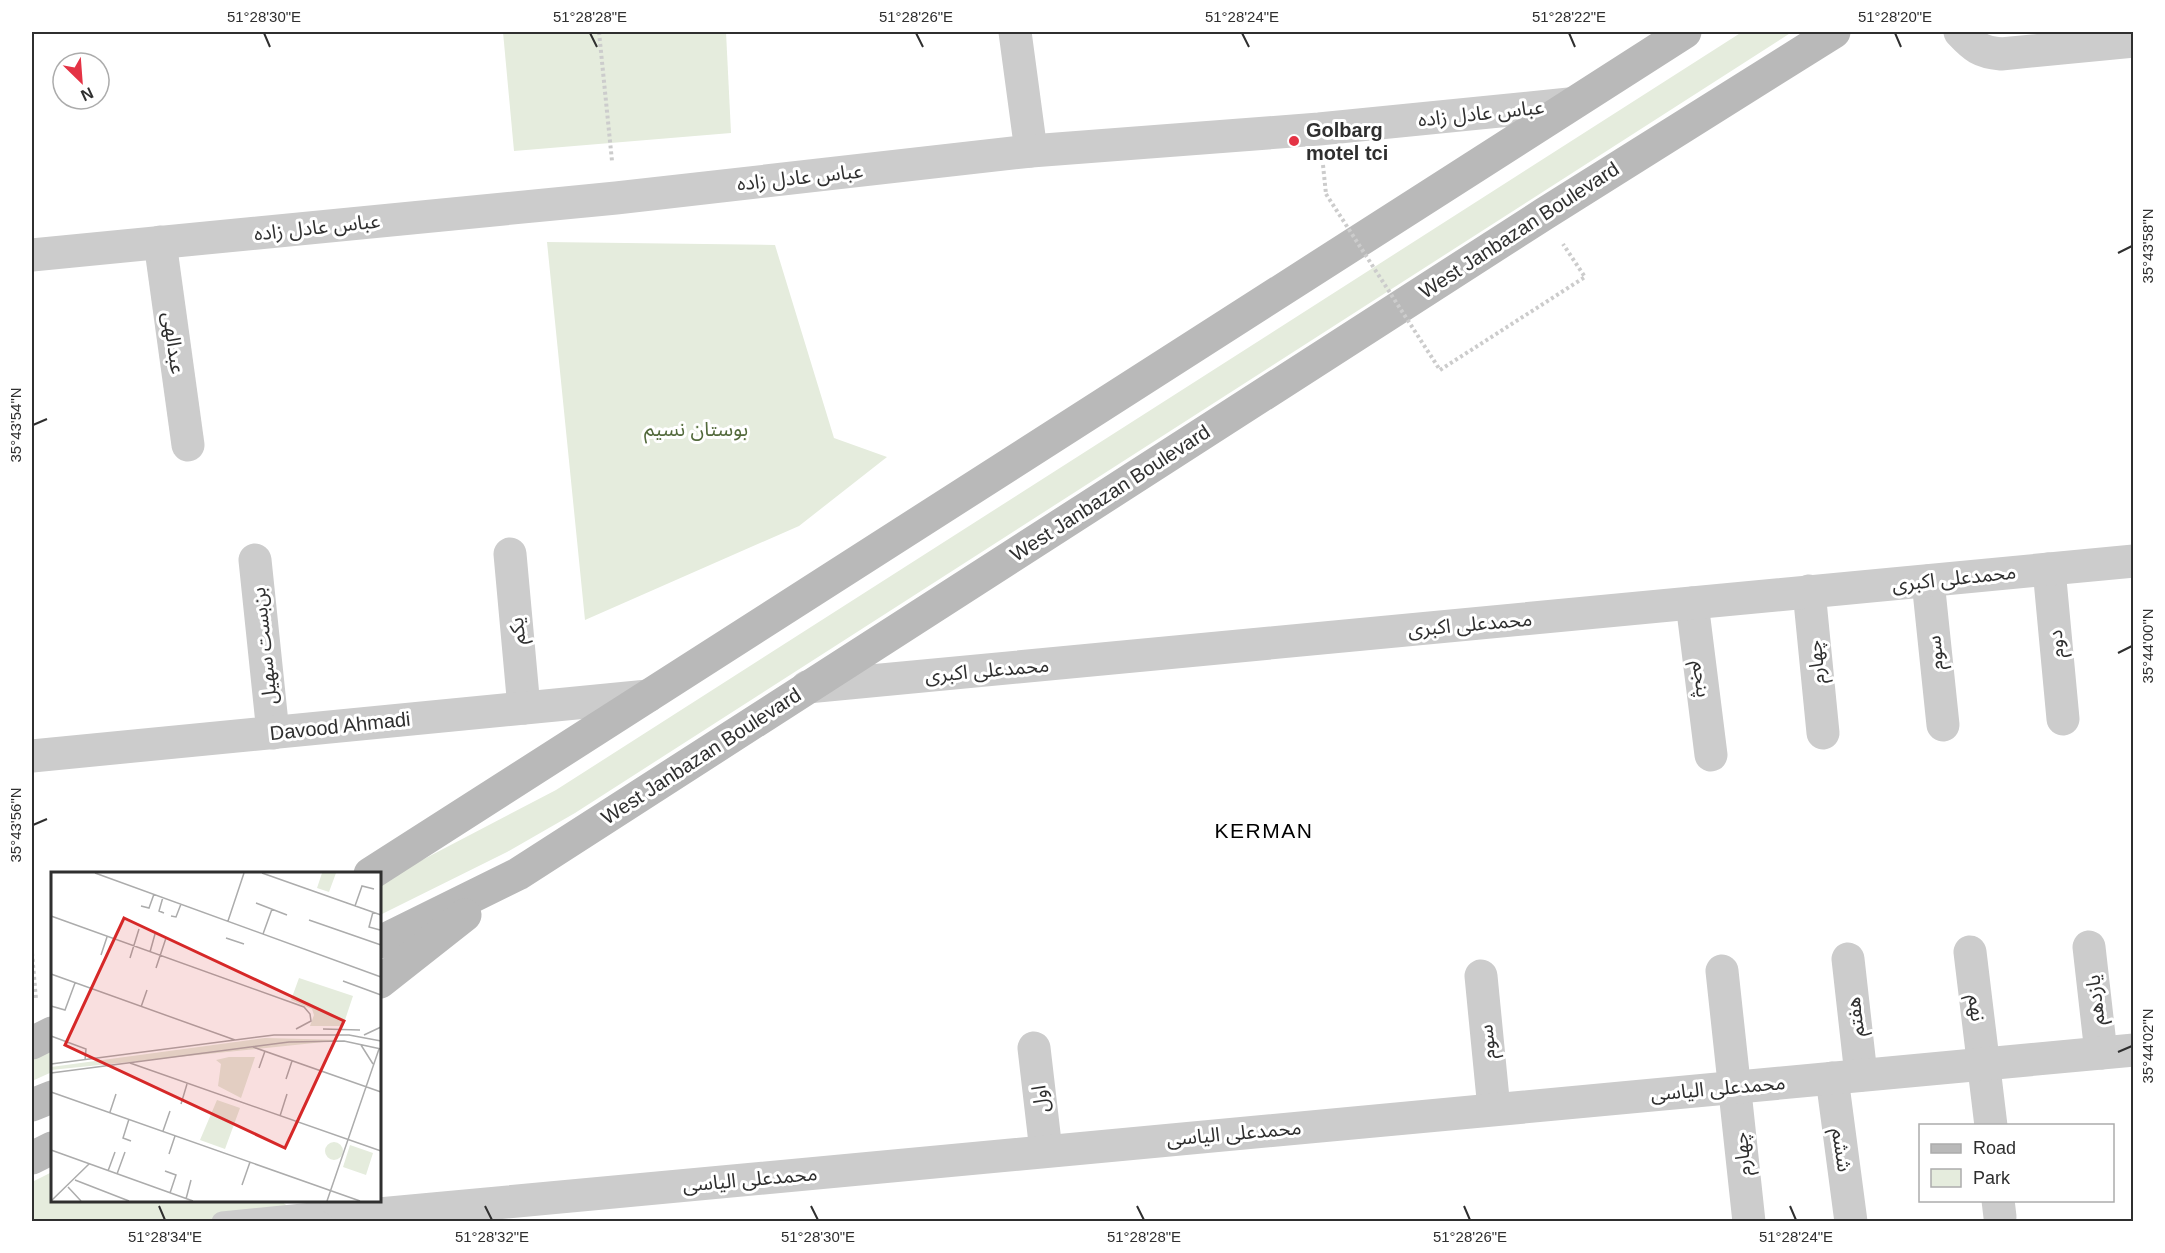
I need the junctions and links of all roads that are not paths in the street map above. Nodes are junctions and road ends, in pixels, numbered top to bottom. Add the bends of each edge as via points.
1 (1015, 32) edge
2 (1685, 32) edge
3 (1834, 32) edge
4 (1960, 32) edge
5 (2133, 41) edge
6 (1569, 104) junction
7 (1031, 151) junction
8 (160, 242) junction
9 (32, 255) edge
10 (188, 445) dead end
11 (510, 554) dead end
12 (255, 560) dead end
13 (2133, 561) edge
14 (2049, 568) junction
15 (1928, 581) junction
16 (1809, 591) junction
17 (1692, 603) junction
18 (807, 687) junction
19 (648, 696) junction
20 (524, 708) junction
21 (2063, 719) dead end
22 (1943, 725) dead end
23 (273, 732) junction
24 (1823, 733) dead end
25 (1711, 755) dead end
26 (32, 756) edge
27 (372, 872) edge
28 (518, 874) junction
29 (381, 942) edge
30 (2090, 946) dead end
31 (1970, 952) dead end
32 (1848, 959) dead end
33 (1722, 971) dead end
34 (1481, 975) dead end
35 (381, 981) edge
36 (1034, 1048) dead end
37 (2133, 1050) edge
38 (2101, 1053) junction
39 (1984, 1063) junction
40 (1847, 1077) junction
41 (1735, 1087) junction
42 (51, 1097) edge
43 (32, 1105) edge
44 (1494, 1109) junction
45 (1990, 1124) edge
46 (51, 1148) edge
47 (1046, 1151) junction
48 (32, 1158) edge
49 (345, 1205) edge
50 (222, 1221) edge
51 (1749, 1221) edge
52 (1851, 1221) edge

1 - 7 street
2 - 6 main road
3 - 18 main road, West Janbazan Boulevard via 1513,233
4 - 5 street via 1985,52 2001,54
6 - 7 street, عباس عادل زاده via 1319,129
6 - 19 main road
7 - 8 street, عباس عادل زاده via 616,198
8 - 9 street, عباس عادل زاده
8 - 10 street, عبدالهی
11 - 20 street, یکم
12 - 23 street, بن‌بست سهیل
13 - 14 street, محمدعلی اکبری
14 - 15 street, محمدعلی اکبری
14 - 21 street, دوم
15 - 16 street, محمدعلی اکبری
15 - 22 street, سوم
16 - 17 street, محمدعلی اکبری
16 - 24 street, چهارم
17 - 18 street, محمدعلی اکبری
17 - 25 street, پنجم
18 - 28 main road, West Janbazan Boulevard
19 - 20 street, Davood Ahmadi
19 - 27 main road
20 - 23 street, Davood Ahmadi
23 - 26 street, Davood Ahmadi
28 - 29 main road, West Janbazan Boulevard
28 - 35 main road
30 - 38 street, یازدهم
31 - 39 street, نهم
32 - 40 street, هفتم
33 - 41 street
34 - 44 street, سوم
36 - 47 street, اول
37 - 38 street, محمدعلی الیاسی
38 - 39 street, محمدعلی الیاسی
39 - 40 street, محمدعلی الیاسی
39 - 45 street, نهم
40 - 41 street, محمدعلی الیاسی
40 - 52 street, ششم
41 - 44 street, محمدعلی الیاسی
41 - 51 street, چهارم
42 - 43 main road
44 - 47 street, محمدعلی الیاسی
46 - 48 main road
47 - 49 street, محمدعلی الیاسی via 379,1214
49 - 50 lane

